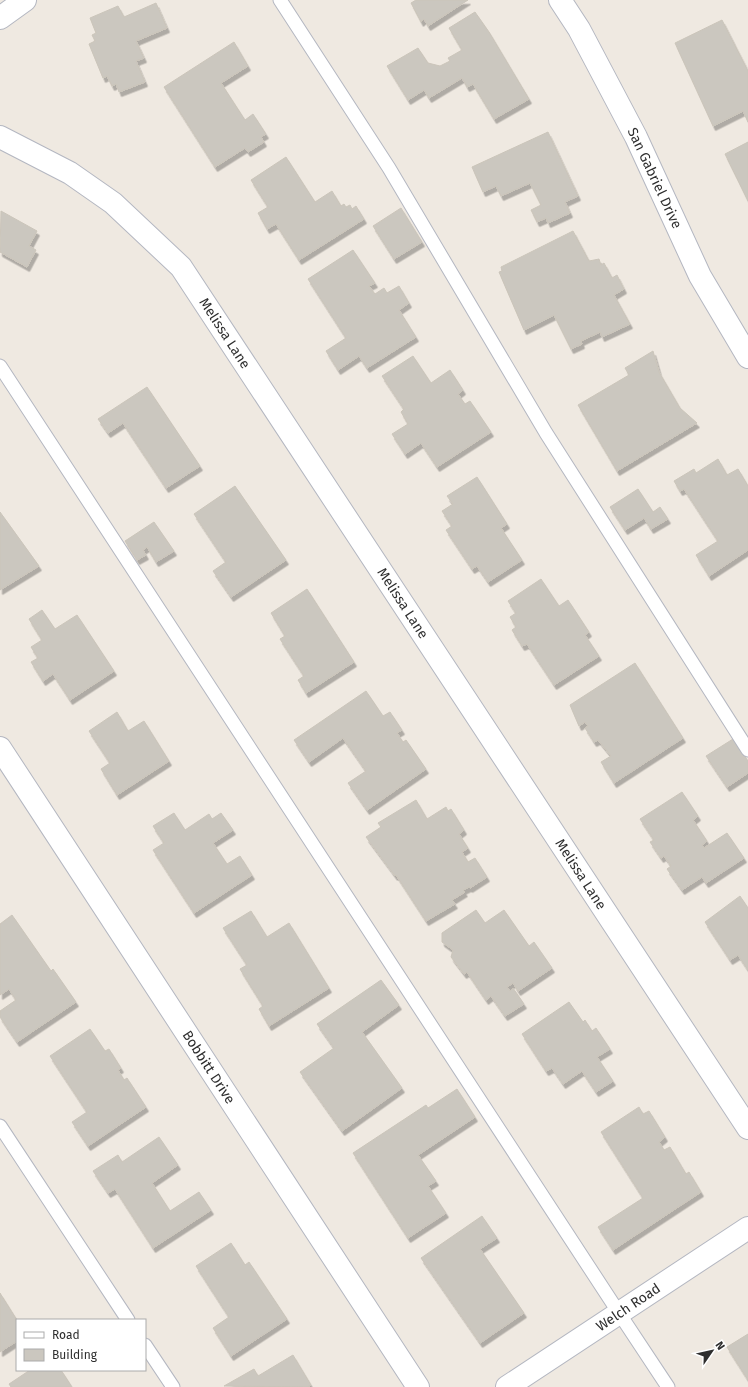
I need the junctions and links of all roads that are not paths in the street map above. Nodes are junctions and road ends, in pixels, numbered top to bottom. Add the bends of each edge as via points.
1 (25, 0) edge
2 (280, 0) edge
3 (560, 0) edge
4 (0, 18) edge
5 (0, 137) edge
6 (748, 356) edge
7 (0, 366) edge
8 (0, 748) edge
9 (748, 750) edge
10 (0, 1126) edge
11 (748, 1128) edge
12 (748, 1228) edge
13 (618, 1313) junction
14 (127, 1319) edge
15 (146, 1346) edge
16 (173, 1387) edge
17 (418, 1387) edge
18 (507, 1387) edge
19 (668, 1387) edge

1 - 4 street
2 - 9 lane via 389,168 546,433
3 - 6 street, San Gabriel Drive via 579,29 636,137 700,276
5 - 11 street, Melissa Lane via 70,173 113,203 181,267
7 - 13 lane
8 - 17 street, Bobbitt Drive
10 - 14 lane
12 - 13 street, Welch Road
13 - 18 street, Welch Road
13 - 19 lane
15 - 16 lane

